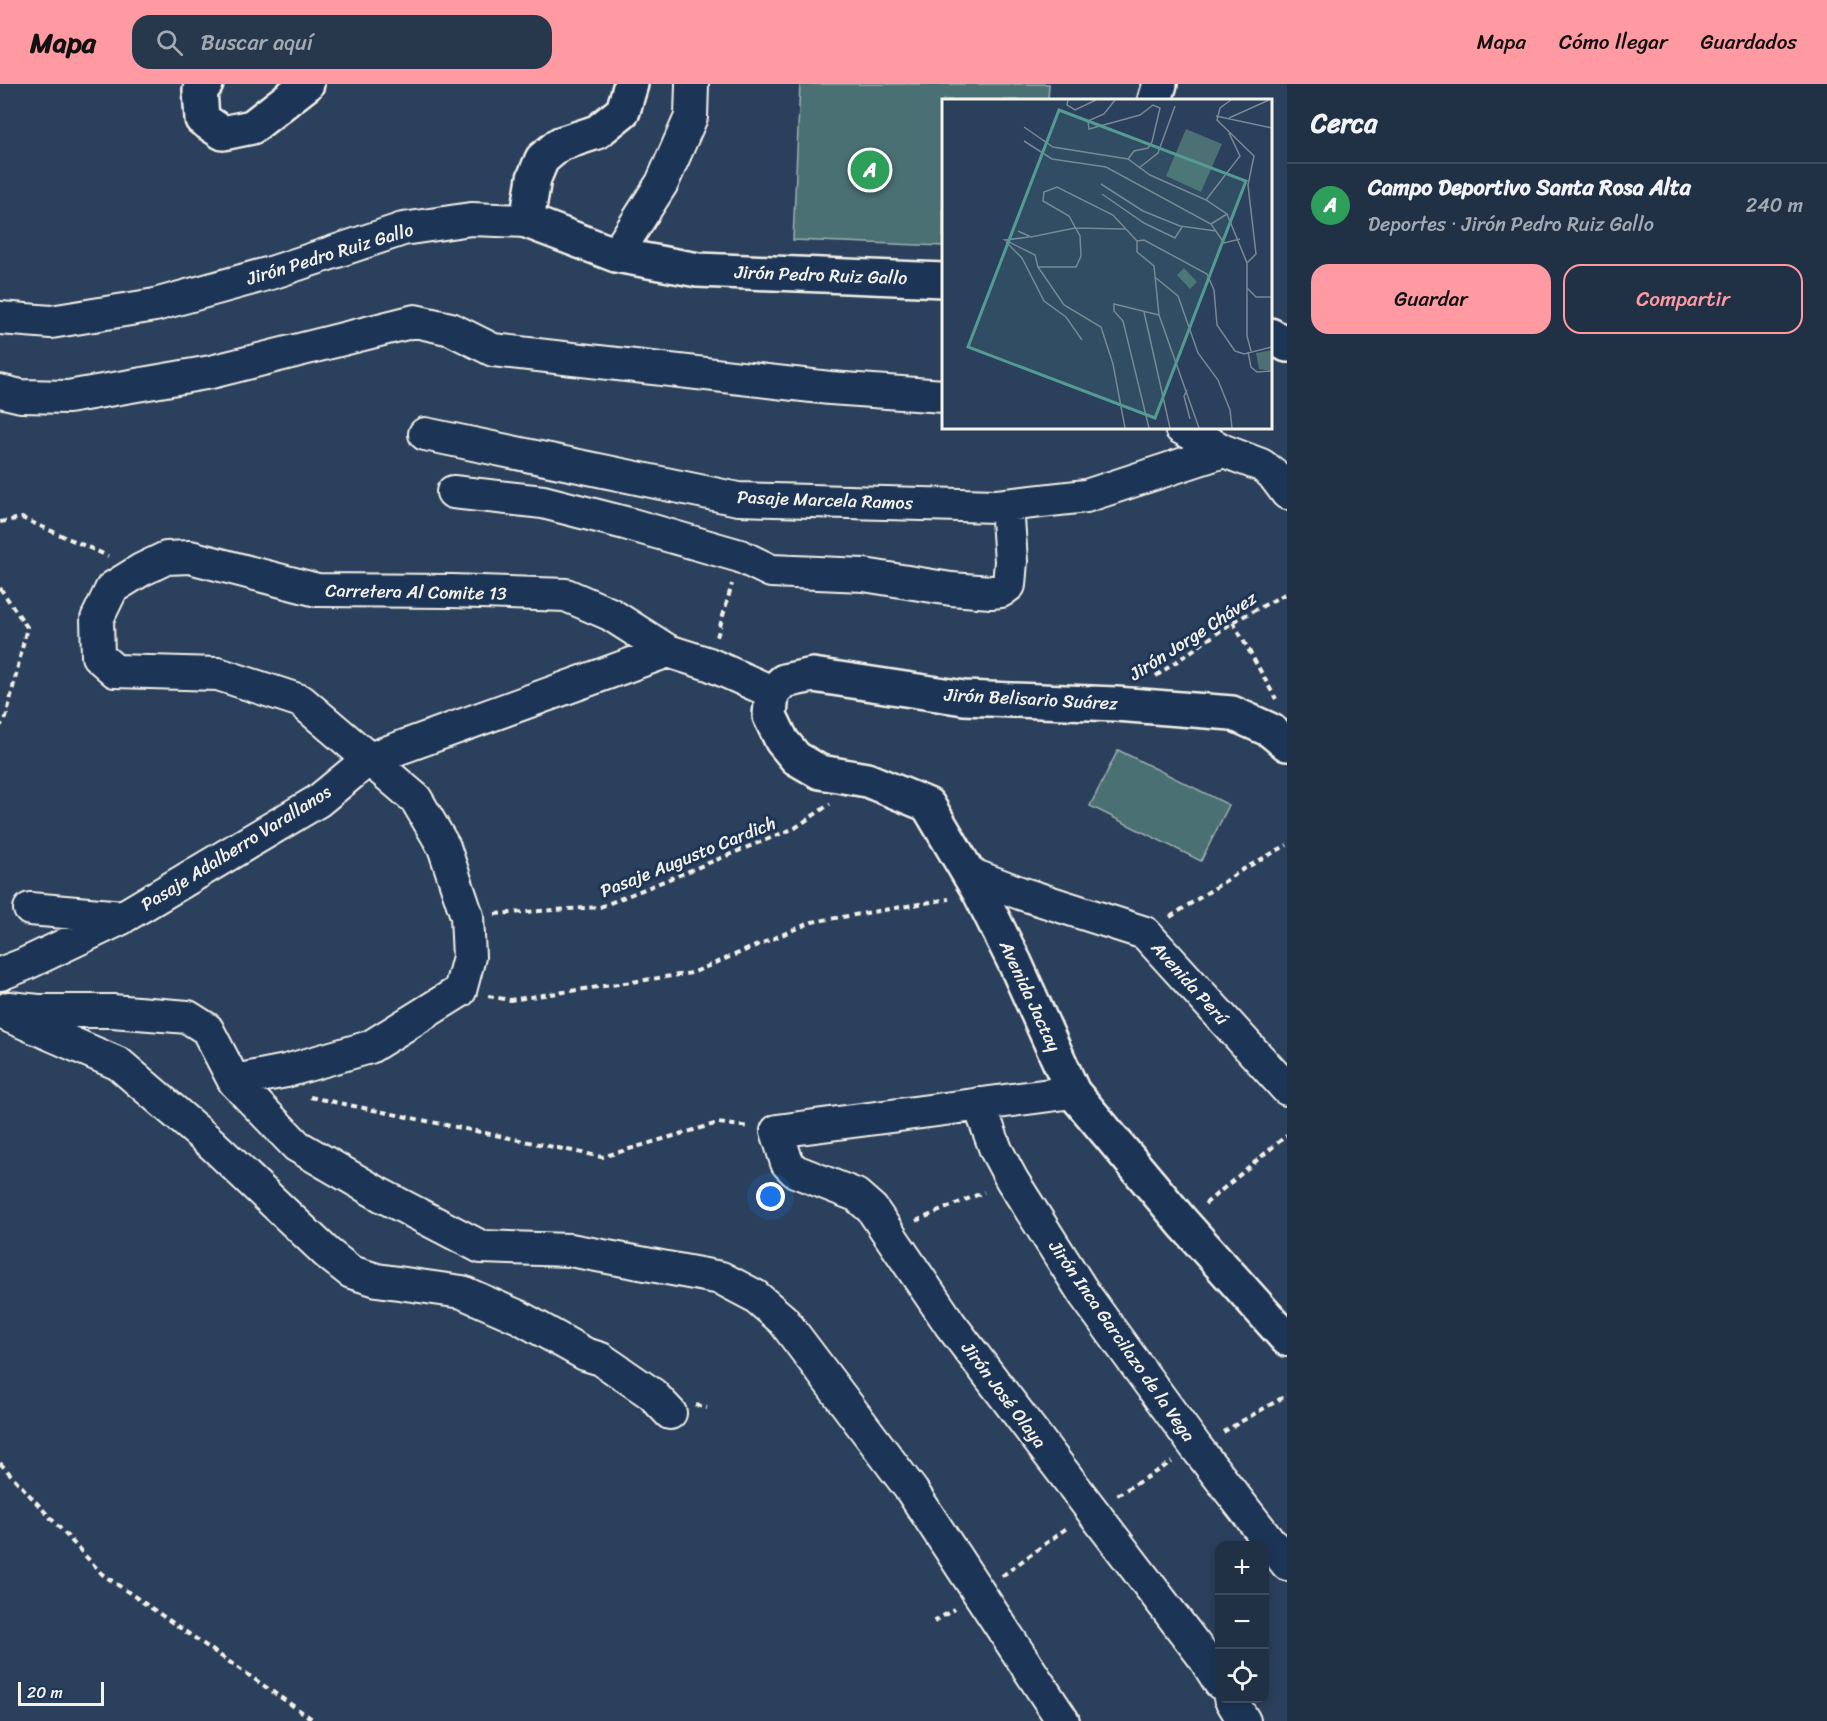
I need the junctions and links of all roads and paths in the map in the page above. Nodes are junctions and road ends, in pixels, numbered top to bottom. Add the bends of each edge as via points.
1 (206, 84) edge
2 (307, 84) edge
3 (631, 84) edge
4 (692, 84) edge
5 (1160, 84) edge
6 (1155, 99) edge
7 (527, 221) junction
8 (616, 255) junction
9 (942, 280) edge
10 (0, 318) edge
11 (1272, 335) edge
12 (1287, 345) edge
13 (0, 391) edge
14 (942, 396) edge
15 (1183, 429) edge
16 (425, 434) dead end
17 (1224, 451) junction
18 (453, 492) dead end
19 (1287, 493) edge
20 (1007, 505) junction
21 (0, 522) edge
22 (141, 570) junction
23 (0, 588) edge
24 (1287, 593) edge
25 (1233, 622) junction
26 (668, 651) junction
27 (1155, 677) dead end
28 (772, 692) junction
29 (1282, 708) dead end
30 (0, 726) edge
31 (1287, 744) edge
32 (369, 759) junction
33 (867, 780) junction
34 (1287, 844) edge
35 (975, 884) junction
36 (30, 909) dead end
37 (467, 916) junction
38 (123, 918) junction
39 (1145, 933) junction
40 (0, 974) edge
41 (460, 991) junction
42 (0, 1007) edge
43 (0, 1012) edge
44 (234, 1081) junction
45 (1287, 1089) edge
46 (1073, 1092) junction
47 (303, 1095) dead end
48 (979, 1104) junction
49 (777, 1131) junction
50 (1287, 1135) edge
51 (1012, 1180) junction
52 (1183, 1223) junction
53 (889, 1233) junction
54 (1287, 1339) edge
55 (670, 1413) dead end
56 (0, 1463) edge
57 (1092, 1510) junction
58 (1287, 1564) edge
59 (978, 1593) junction
60 (934, 1622) dead end
61 (1215, 1675) edge
62 (1233, 1703) edge
63 (315, 1721) edge
64 (1063, 1721) edge
65 (1244, 1721) edge

1 - 2 street via 200,90 202,119 224,133 252,127
3 - 7 street via 623,111 597,132 560,144 542,159 534,178
4 - 8 street via 691,117 662,183
5 - 6 street
7 - 8 street, Jirón Pedro Ruiz Gallo
7 - 10 street, Jirón Pedro Ruiz Gallo via 471,219 403,230 155,305 51,322
8 - 9 street, Jirón Pedro Ruiz Gallo via 698,270
11 - 12 street
13 - 14 street via 21,396 68,397 211,372 415,321 451,329 493,350 830,388
15 - 17 street
16 - 20 street, Pasaje Marcela Ramos via 738,499
17 - 19 street via 1261,465
17 - 20 street, Pasaje Marcela Ramos via 1086,496
18 - 20 street via 553,504 740,556 771,572 864,575 991,592 1009,585
21 - 22 path via 22,518
22 - 26 street, Carretera Al Comite 13 via 165,558 190,557 318,590 566,595 610,614
22 - 32 street, Carretera Al Comite 13 via 112,588 97,619 98,656 116,671 218,674 301,701
23 - 30 path via 27,627 6,718
24 - 25 path, Jirón Jorge Chávez
25 - 27 path, Jirón Jorge Chávez
25 - 29 path
26 - 28 street, Carretera Al Comite 13
26 - 32 street, Pasaje Adalberro Varallanos
28 - 31 street, Jirón Belisario Suárez via 784,681 813,675 964,698 1232,713 1270,730
28 - 33 street, Avenida Jactay via 770,716 796,758 820,772
32 - 37 street, Carretera Al Comite 13 via 416,799 444,847
32 - 38 street, Pasaje Adalberro Varallanos via 318,801
33 - 35 street, Avenida Jactay via 928,805
33 - 37 path, Pasaje Augusto Cardich via 795,828 600,907
34 - 39 path
35 - 39 street, Avenida Perú via 1020,893
35 - 41 path via 812,922 692,973 510,1000
35 - 46 street, Avenida Jactay
36 - 38 street, Pasaje Adalberro Varallanos
37 - 41 street, Carretera Al Comite 13 via 469,957
38 - 40 street
39 - 45 street, Avenida Perú
41 - 44 street via 370,1047
42 - 44 street via 188,1017 207,1029
43 - 55 street via 119,1064 351,1272 377,1280 462,1292 519,1317 601,1359 652,1394
44 - 59 street via 297,1146 481,1247 570,1250 721,1278 755,1296 783,1320 905,1481
46 - 48 street
46 - 52 street, Avenida Jactay
47 - 49 path via 602,1157 718,1123
48 - 49 street
48 - 51 street, Jirón Inca Garcilazo de la Vega
49 - 53 street, Jirón José Olaya via 788,1163 795,1170 856,1195
50 - 52 path
51 - 53 path
51 - 58 street, Jirón Inca Garcilazo de la Vega via 1085,1295 1196,1448
52 - 54 street, Avenida Jactay
53 - 57 street, Jirón José Olaya via 950,1324
56 - 63 path via 102,1574
57 - 59 path
57 - 61 street, Jirón José Olaya
59 - 60 path
59 - 64 street
62 - 65 street

